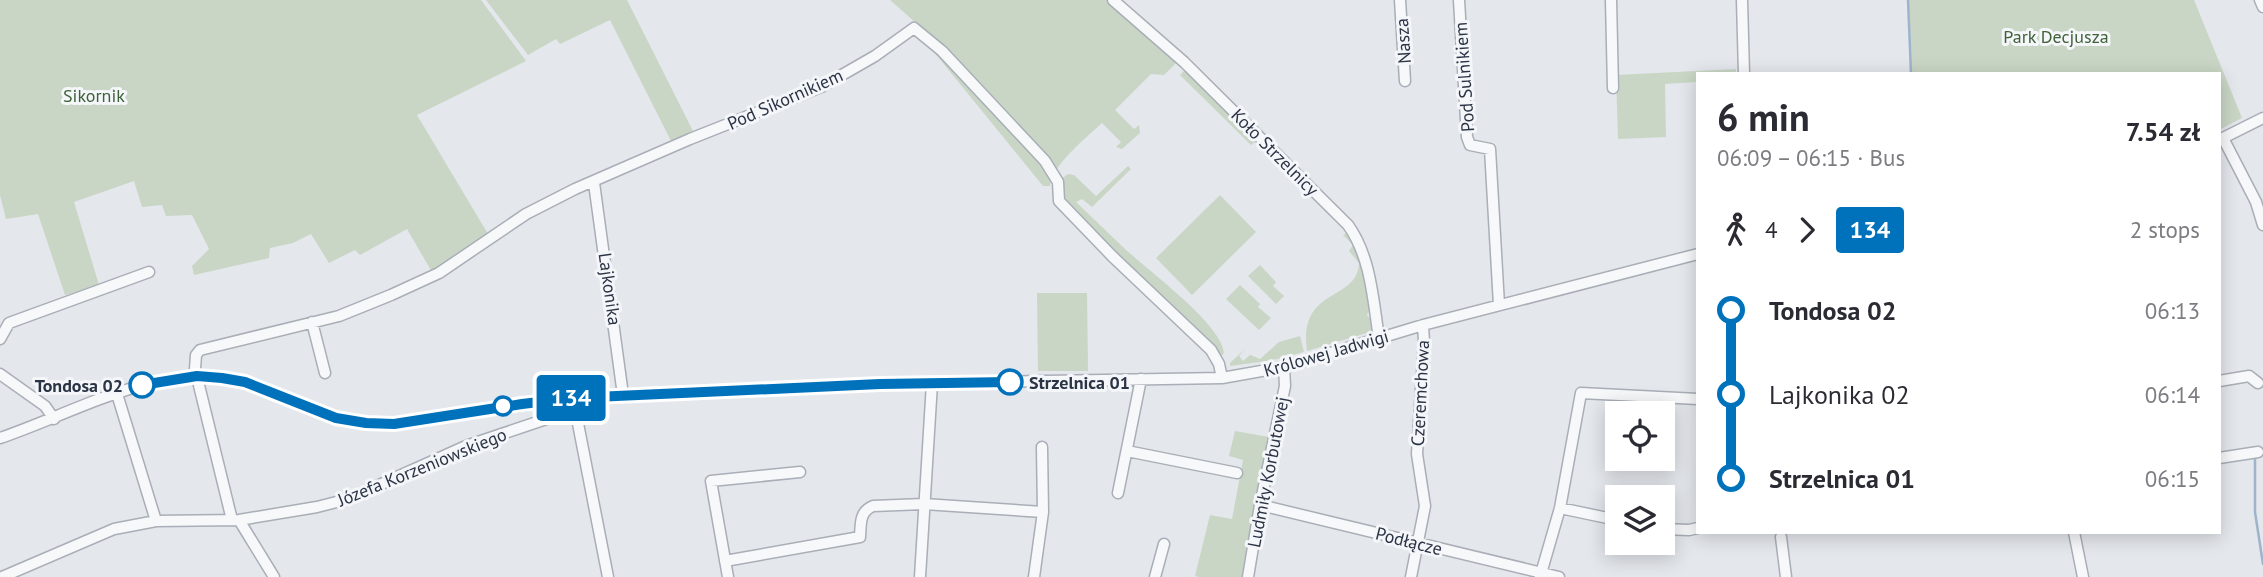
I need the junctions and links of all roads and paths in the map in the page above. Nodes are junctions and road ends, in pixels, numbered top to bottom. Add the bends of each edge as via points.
1 (1113, 0) edge
2 (1400, 0) edge
3 (1459, 0) edge
4 (1611, 0) edge
5 (1742, 0) edge
6 (2260, 0) edge
7 (2263, 7) edge
8 (1744, 72) edge
9 (1405, 81) dead end
10 (1613, 88) dead end
11 (2263, 118) edge
12 (2221, 139) edge
13 (594, 183) junction
14 (2263, 225) edge
15 (1696, 255) edge
16 (149, 272) dead end
17 (1499, 305) junction
18 (312, 322) junction
19 (1423, 325) junction
20 (1380, 338) junction
21 (0, 340) edge
22 (1284, 368) junction
23 (325, 373) dead end
24 (0, 374) edge
25 (197, 376) junction
26 (1222, 378) junction
27 (1141, 379) junction
28 (2221, 381) edge
29 (932, 383) junction
30 (2258, 383) dead end
31 (117, 394) junction
32 (623, 396) junction
33 (573, 398) junction
34 (1696, 399) edge
35 (561, 414) dead end
36 (54, 419) junction
37 (0, 438) edge
38 (1042, 447) dead end
39 (1127, 451) junction
40 (2258, 452) dead end
41 (2221, 458) edge
42 (800, 472) dead end
43 (1237, 473) dead end
44 (1118, 493) dead end
45 (924, 505) junction
46 (1260, 505) junction
47 (1560, 508) junction
48 (1043, 512) junction
49 (1605, 517) edge
50 (235, 520) junction
51 (156, 521) junction
52 (1696, 528) edge
53 (1675, 529) edge
54 (2074, 534) edge
55 (1781, 537) dead end
56 (1419, 543) junction
57 (1164, 544) dead end
58 (724, 561) junction
59 (1540, 575) edge
60 (2, 577) edge
61 (274, 577) edge
62 (608, 577) edge
63 (728, 577) edge
64 (920, 577) edge
65 (1034, 577) edge
66 (1156, 577) edge
67 (1248, 577) edge
68 (1411, 577) edge
69 (1559, 577) edge
70 (1786, 577) edge
71 (2083, 577) edge

1 - 20 street, Koło Strzelnicy via 1184,62 1348,225 1365,258
2 - 9 street, Nasza
3 - 17 street, Pod Sulnikiem via 1467,138 1470,145 1490,149
4 - 10 street
5 - 8 street
6 - 7 street
11 - 12 street
12 - 14 street via 2256,202
13 - 18 street, Pod Sikornikiem via 526,214 439,273 353,312
13 - 26 street, Pod Sikornikiem via 821,87 914,28 943,51 1045,161 1058,182 1059,201 1211,350
13 - 32 street, Lajkonika
15 - 17 street, Królowej Jadwigi
16 - 21 street via 9,323
17 - 19 street, Królowej Jadwigi
18 - 23 street
18 - 25 street, Pod Sikornikiem via 200,349
19 - 20 street, Królowej Jadwigi
19 - 56 street, Czeremchowa via 1417,454 1425,506
20 - 22 street, Królowej Jadwigi
22 - 26 street, Królowej Jadwigi
22 - 46 street, Ludmiły Korbutowej via 1285,386
24 - 36 street via 45,406
25 - 31 street, Królowej Jadwigi via 158,381
25 - 33 street, Królowej Jadwigi via 245,382 322,414 366,423 416,422
25 - 50 street
26 - 27 street, Królowej Jadwigi
27 - 29 street, Królowej Jadwigi
27 - 39 street
28 - 30 street via 2249,376
29 - 32 street, Królowej Jadwigi
29 - 45 street
31 - 36 street, Królowej Jadwigi
31 - 51 street
32 - 33 street, Królowej Jadwigi
33 - 62 street
34 - 47 street via 1581,393
35 - 50 street, Józefa Korzeniowskiego via 466,446 348,499
36 - 37 street, Królowej Jadwigi
38 - 48 street
39 - 43 street
39 - 44 street
40 - 41 street
42 - 58 street via 711,481
45 - 48 street
45 - 58 street via 870,508 862,515 860,537
45 - 64 street
46 - 56 street, Podłącze
46 - 67 street, Ludmiły Korbutowej
47 - 49 street
47 - 59 street
48 - 65 street
50 - 51 street, Józefa Korzeniowskiego
50 - 61 street
51 - 60 street, Józefa Korzeniowskiego via 114,529
52 - 53 street
54 - 71 street
55 - 70 street
56 - 59 street, Podłącze
56 - 68 street, Czeremchowa
57 - 66 street
58 - 63 street
59 - 69 street, Podłącze

